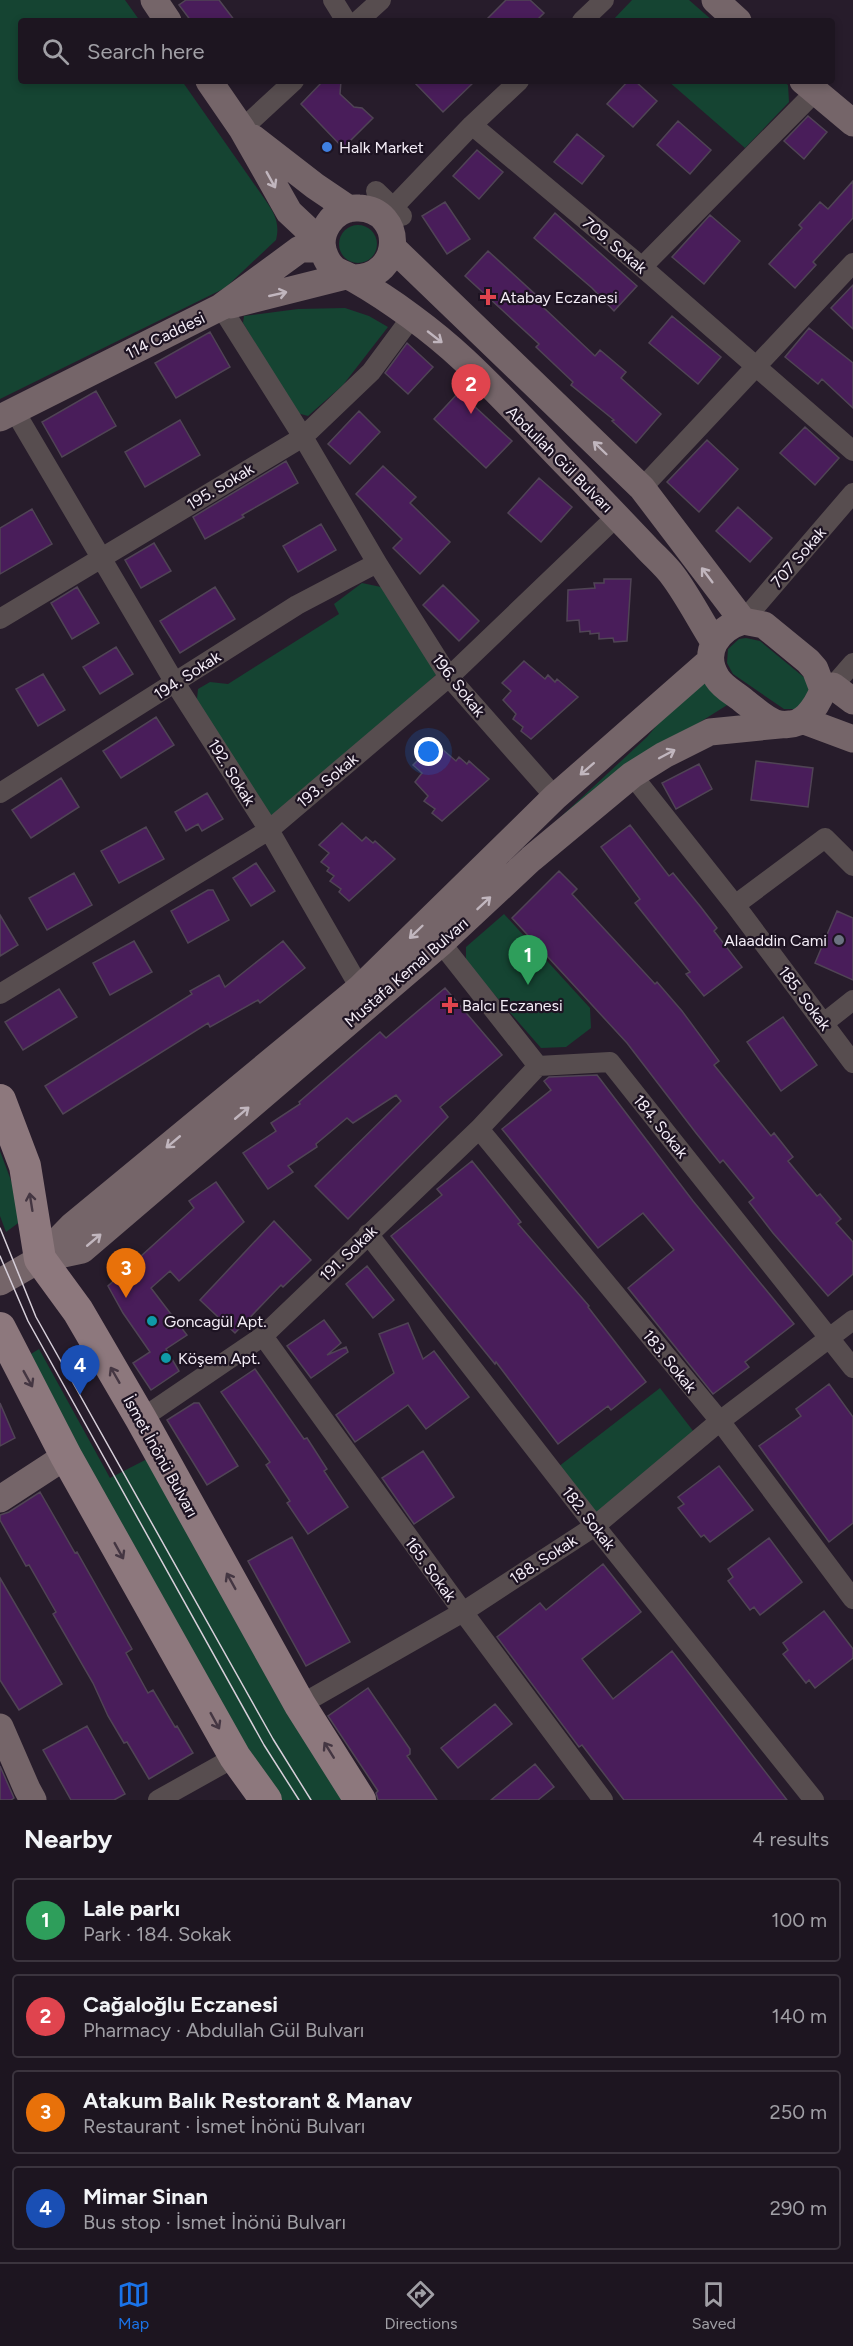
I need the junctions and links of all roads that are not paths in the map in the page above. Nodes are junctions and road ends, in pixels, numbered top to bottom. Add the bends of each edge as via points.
1 (154, 0) edge
2 (333, 0) edge
3 (381, 0) edge
4 (604, 0) edge
5 (716, 0) edge
6 (166, 18) edge
7 (344, 18) edge
8 (361, 18) edge
9 (585, 18) edge
10 (735, 18) edge
11 (211, 84) edge
12 (291, 84) edge
13 (516, 84) edge
14 (809, 86) edge
15 (853, 123) edge
16 (472, 125) junction
17 (242, 129) junction
18 (376, 191) dead end
19 (349, 208) junction
20 (393, 214) junction
21 (322, 246) junction
22 (393, 248) junction
23 (853, 263) edge
24 (642, 267) junction
25 (350, 277) junction
26 (221, 307) junction
27 (411, 318) junction
28 (757, 368) junction
29 (7, 414) edge
30 (303, 437) junction
31 (853, 452) edge
32 (642, 488) junction
33 (853, 493) edge
34 (616, 516) junction
35 (101, 558) junction
36 (377, 563) junction
37 (0, 619) edge
38 (743, 621) junction
39 (712, 651) junction
40 (853, 663) edge
41 (448, 677) junction
42 (175, 682) junction
43 (836, 693) edge
44 (796, 722) junction
45 (853, 739) edge
46 (632, 775) junction
47 (0, 793) edge
48 (555, 797) junction
49 (269, 830) junction
50 (853, 866) edge
51 (735, 905) junction
52 (441, 943) junction
53 (360, 988) junction
54 (0, 994) edge
55 (853, 1000) edge
56 (824, 1023) junction
57 (853, 1063) edge
58 (538, 1065) junction
59 (0, 1100) edge
60 (480, 1129) junction
61 (368, 1234) junction
62 (40, 1260) junction
63 (0, 1282) edge
64 (853, 1320) edge
65 (0, 1328) edge
66 (263, 1336) junction
67 (830, 1337) junction
68 (853, 1368) edge
69 (141, 1419) junction
70 (720, 1421) junction
71 (66, 1456) junction
72 (0, 1498) edge
73 (595, 1526) junction
74 (853, 1599) edge
75 (463, 1612) junction
76 (300, 1705) junction
77 (0, 1727) edge
78 (235, 1757) junction
79 (33, 1800) edge
80 (158, 1800) edge
81 (266, 1800) edge
82 (360, 1800) edge
83 (603, 1800) edge
84 (814, 1800) edge

1 - 6 main road
2 - 7 street
3 - 8 street
4 - 9 street
5 - 10 main road
11 - 17 main road
12 - 17 street
13 - 16 street
14 - 15 main road
14 - 24 street
16 - 20 street
16 - 24 street, 709. Sokak
17 - 19 main road
17 -> 21 main road via 289,212
18 - 20 street
19 - 20 main road
19 - 21 main road via 330,221
20 - 22 main road
21 - 25 main road via 331,266
21 - 26 main road, 114 Caddesi via 300,249
22 - 25 main road via 383,268 375,274
32 -> 22 main road
23 - 28 street
24 - 28 street, 709. Sokak
26 -> 25 main road
25 - 27 main road, Abdullah Gül Bulvarı
26 - 29 main road, 114 Caddesi
26 - 30 street, 196. Sokak
27 - 30 street, 195. Sokak via 371,372
27 -> 34 main road, Abdullah Gül Bulvarı via 463,359
28 - 31 street, 709. Sokak
28 - 32 street
29 - 35 street, 192. Sokak
30 - 35 street, 195. Sokak
30 - 36 street, 196. Sokak
38 -> 32 main road
33 - 38 street, 707 Sokak
34 - 39 main road, Abdullah Gül Bulvarı via 673,576
34 - 41 street, 193. Sokak
35 - 37 street, 195. Sokak
35 - 42 street, 192. Sokak
36 - 41 street, 196. Sokak
36 - 42 street, 194. Sokak via 297,605
38 - 39 main road, Mustafa Kemal Bulvarı via 724,630
38 - 43 main road via 764,625 808,661
39 - 44 main road, Abdullah Gül Bulvarı via 717,677 724,686 770,720 779,724
39 -> 48 main road, Mustafa Kemal Bulvarı
40 - 43 street
41 - 48 street, 196. Sokak
41 - 49 street, 193. Sokak
42 - 47 street, 194. Sokak
42 - 49 street, 192. Sokak
43 - 44 main road
44 - 45 main road
46 -> 44 main road, Mustafa Kemal Bulvarı via 710,732
46 - 51 street, 185. Sokak
52 -> 46 main road, Mustafa Kemal Bulvarı via 531,859
48 -> 53 main road, Mustafa Kemal Bulvarı
49 - 53 street, 192. Sokak
49 - 54 street, 193. Sokak
50 - 51 street via 825,838
51 - 56 street, 185. Sokak
52 - 58 street
62 -> 52 main road, Mustafa Kemal Bulvarı via 81,1250
53 -> 62 main road, Mustafa Kemal Bulvarı via 72,1226
55 - 56 street
56 - 57 street, 185. Sokak
58 - 60 street, 191. Sokak
58 - 67 street, 184. Sokak via 610,1062
62 -> 59 main road, İsmet İnönü Bulvarı via 25,1166
60 - 61 street, 191. Sokak
60 - 70 street, 183. Sokak
61 - 66 street, 191. Sokak
61 - 73 street, 182. Sokak
62 - 63 main road, Mustafa Kemal Bulvarı
69 -> 62 main road, İsmet İnönü Bulvarı via 78,1311
64 - 67 street, 188. Sokak
65 -> 71 main road
66 - 69 street, 191. Sokak
66 - 75 street, 165. Sokak
67 - 68 street, 184. Sokak
67 - 70 street, 188. Sokak
76 -> 69 main road, İsmet İnönü Bulvarı
70 - 73 street, 188. Sokak
70 - 74 street, 183. Sokak
71 - 72 main road
71 -> 78 main road
73 - 75 street, 188. Sokak
73 - 84 street, 182. Sokak
75 - 76 street, 188. Sokak
75 - 83 street, 165. Sokak
82 -> 76 main road, İsmet İnönü Bulvarı
77 - 79 main road
78 - 80 street
78 - 81 main road

